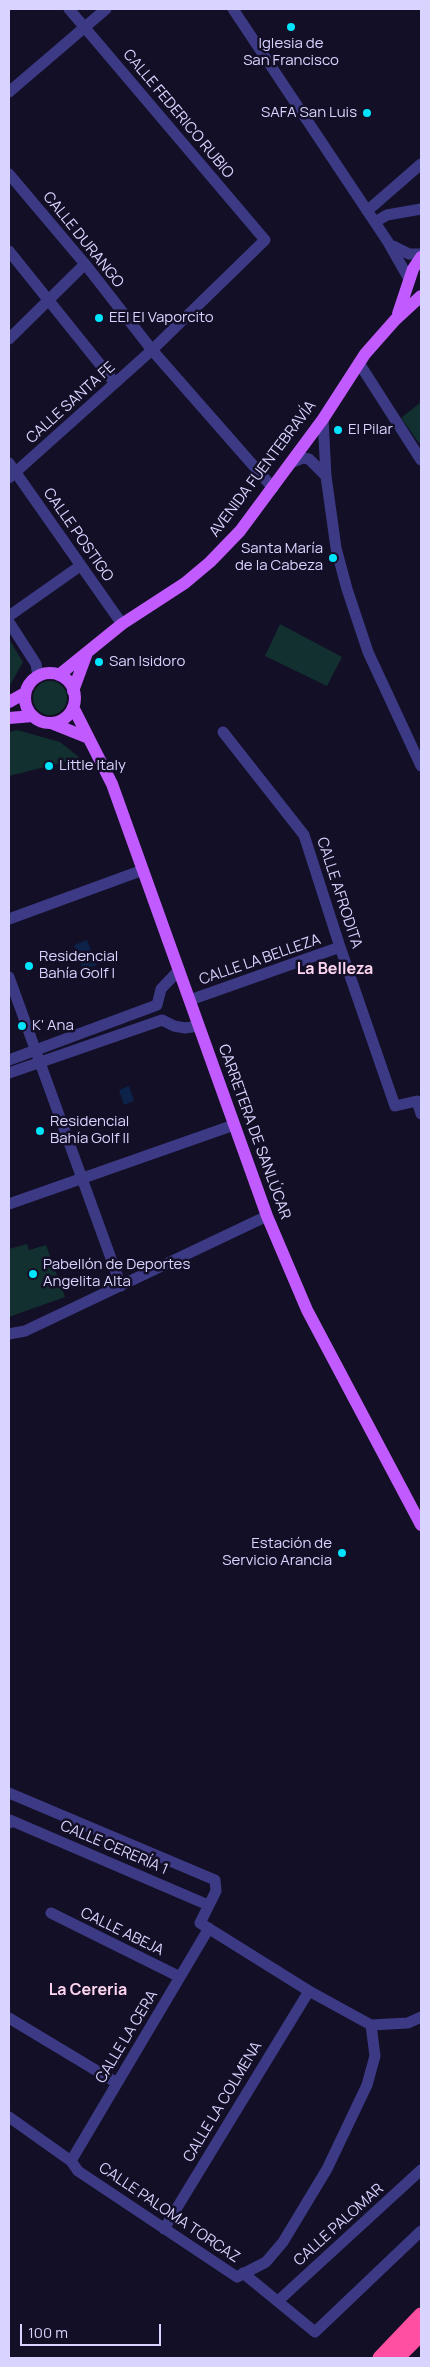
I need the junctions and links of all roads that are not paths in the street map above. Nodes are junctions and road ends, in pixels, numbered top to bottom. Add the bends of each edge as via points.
1 (69, 9) edge
2 (106, 9) edge
3 (234, 9) edge
4 (84, 26) junction
5 (9, 92) edge
6 (421, 164) edge
7 (9, 174) edge
8 (421, 209) edge
9 (367, 211) junction
10 (375, 222) junction
11 (265, 240) joint
12 (388, 242) junction
13 (9, 251) edge
14 (421, 256) edge
15 (85, 264) junction
16 (409, 279) junction
17 (421, 295) edge
18 (47, 299) junction
19 (395, 320) junction
20 (9, 339) edge
21 (152, 350) junction
22 (359, 363) junction
23 (116, 384) junction
24 (323, 419) junction
25 (324, 452) junction
26 (421, 460) edge
27 (313, 462) junction
28 (9, 463) edge
29 (291, 464) junction
30 (12, 476) edge
31 (326, 476) junction
32 (273, 488) junction
33 (80, 566) junction
34 (10, 624) edge
35 (122, 624) junction
36 (87, 653) junction
37 (59, 675) junction
38 (38, 676) junction
39 (73, 691) junction
40 (25, 692) junction
41 (9, 702) edge
42 (73, 707) junction
43 (33, 716) junction
44 (9, 718) edge
45 (51, 723) junction
46 (223, 732) dead end
47 (86, 738) junction
48 (421, 766) edge
49 (143, 870) junction
50 (9, 919) edge
51 (340, 947) junction
52 (179, 970) junction
53 (9, 977) edge
54 (190, 1000) junction
55 (157, 1005) junction
56 (162, 1020) junction
57 (198, 1026) junction
58 (35, 1051) junction
59 (9, 1060) edge
60 (40, 1063) junction
61 (9, 1073) edge
62 (421, 1114) edge
63 (234, 1126) junction
64 (82, 1180) junction
65 (9, 1204) edge
66 (267, 1216) junction
67 (121, 1286) junction
68 (9, 1334) edge
69 (421, 1525) edge
70 (9, 1793) edge
71 (9, 1823) edge
72 (208, 1905) junction
73 (51, 1913) dead end
74 (209, 1928) junction
75 (180, 1977) junction
76 (309, 1991) junction
77 (421, 2017) edge
78 (9, 2018) edge
79 (371, 2025) junction
80 (117, 2083) junction
81 (9, 2117) edge
82 (71, 2161) junction
83 (421, 2170) edge
84 (164, 2229) junction
85 (421, 2231) edge
86 (243, 2273) junction
87 (278, 2301) junction
88 (421, 2313) edge
89 (414, 2337) edge
90 (380, 2358) edge
91 (397, 2358) edge

1 - 4 street, CALLE FEDERICO RUBIO
2 - 4 street
3 - 9 street
4 - 5 street
4 - 11 street, CALLE FEDERICO RUBIO
6 - 9 street
7 - 15 street, CALLE DURANGO
8 - 10 street via 387,215
9 - 10 street
10 - 12 street
11 - 21 street, CALLE SANTA FE
12 - 14 street via 404,252
12 - 16 street
13 - 18 street
14 - 16 main road, AVENIDA FUENTEBRAVÍA
15 - 18 street
15 - 21 street, CALLE DURANGO
16 - 17 main road
16 - 19 main road, AVENIDA FUENTEBRAVÍA
17 - 19 main road, AVENIDA FUENTEBRAVÍA
18 - 20 street
18 - 23 street
19 - 22 main road, AVENIDA FUENTEBRAVÍA
21 - 23 street, CALLE SANTA FE
21 - 32 street, CALLE DURANGO
22 - 24 main road, AVENIDA FUENTEBRAVÍA
22 - 26 street
23 - 30 street, CALLE SANTA FE
24 - 25 street
24 - 29 main road, AVENIDA FUENTEBRAVÍA
25 - 27 street
25 - 31 street
27 - 29 street via 303,458
27 - 31 street
28 - 30 street, CALLE POSTIGO
29 - 32 main road, AVENIDA FUENTEBRAVÍA
30 - 33 street, CALLE POSTIGO
31 - 48 street via 336,548 365,643
32 - 35 main road, AVENIDA FUENTEBRAVÍA via 240,531 210,562 185,583
33 - 34 street
33 - 35 street, CALLE POSTIGO
34 - 38 street via 36,664
35 - 36 main road, AVENIDA FUENTEBRAVÍA
36 - 37 main road, AVENIDA FUENTEBRAVÍA
36 - 39 main road
37 - 38 main road
37 - 39 main road
38 - 40 main road
39 - 42 main road
40 - 41 main road
40 - 43 main road via 26,707
42 - 45 main road via 64,719
42 - 47 main road, CARRETERA DE SANLÚCAR
43 - 44 main road
43 - 45 main road
45 - 47 main road
46 - 51 street, CALLE AFRODITA via 304,835
47 - 49 main road, CARRETERA DE SANLÚCAR via 112,784
49 - 50 street
49 - 52 main road, CARRETERA DE SANLÚCAR
51 - 54 street, CALLE LA BELLEZA
51 - 62 street, CALLE AFRODITA via 395,1106 417,1100
52 - 54 main road, CARRETERA DE SANLÚCAR
52 - 55 street via 162,989
53 - 58 street
54 - 57 main road, CARRETERA DE SANLÚCAR
55 - 56 street
55 - 58 street
56 - 57 street via 179,1027
56 - 60 street
57 - 63 main road, CARRETERA DE SANLÚCAR
58 - 59 street
58 - 60 street
60 - 61 street
60 - 64 street
63 - 64 street
63 - 66 main road, CARRETERA DE SANLÚCAR
64 - 65 street
64 - 67 street
66 - 67 street
66 - 69 main road, CARRETERA DE SANLÚCAR via 307,1310
67 - 68 street via 25,1331
70 - 72 street via 215,1880 216,1891
71 - 72 street, CALLE CERERÍA 1 via 10,1820
72 - 74 street via 200,1923
73 - 75 street, CALLE ABEJA
74 - 75 street, CALLE LA CERA
74 - 76 street
75 - 80 street, CALLE LA CERA
76 - 79 street
76 - 84 street, CALLE LA COLMENA
77 - 79 street via 408,2024
78 - 80 street
79 - 86 street, CALLE PALOMA TORCAZ via 375,2056 367,2086 327,2170 283,2242 266,2262
80 - 82 street, CALLE LA CERA
81 - 82 street, CALLE PALOMA TORCAZ
82 - 84 street, CALLE PALOMA TORCAZ via 78,2171
83 - 87 street, CALLE PALOMAR
84 - 86 street, CALLE PALOMA TORCAZ via 237,2277
85 - 87 street via 315,2332
86 - 87 street
88 - 89 highway
89 - 90 highway
89 - 91 highway

